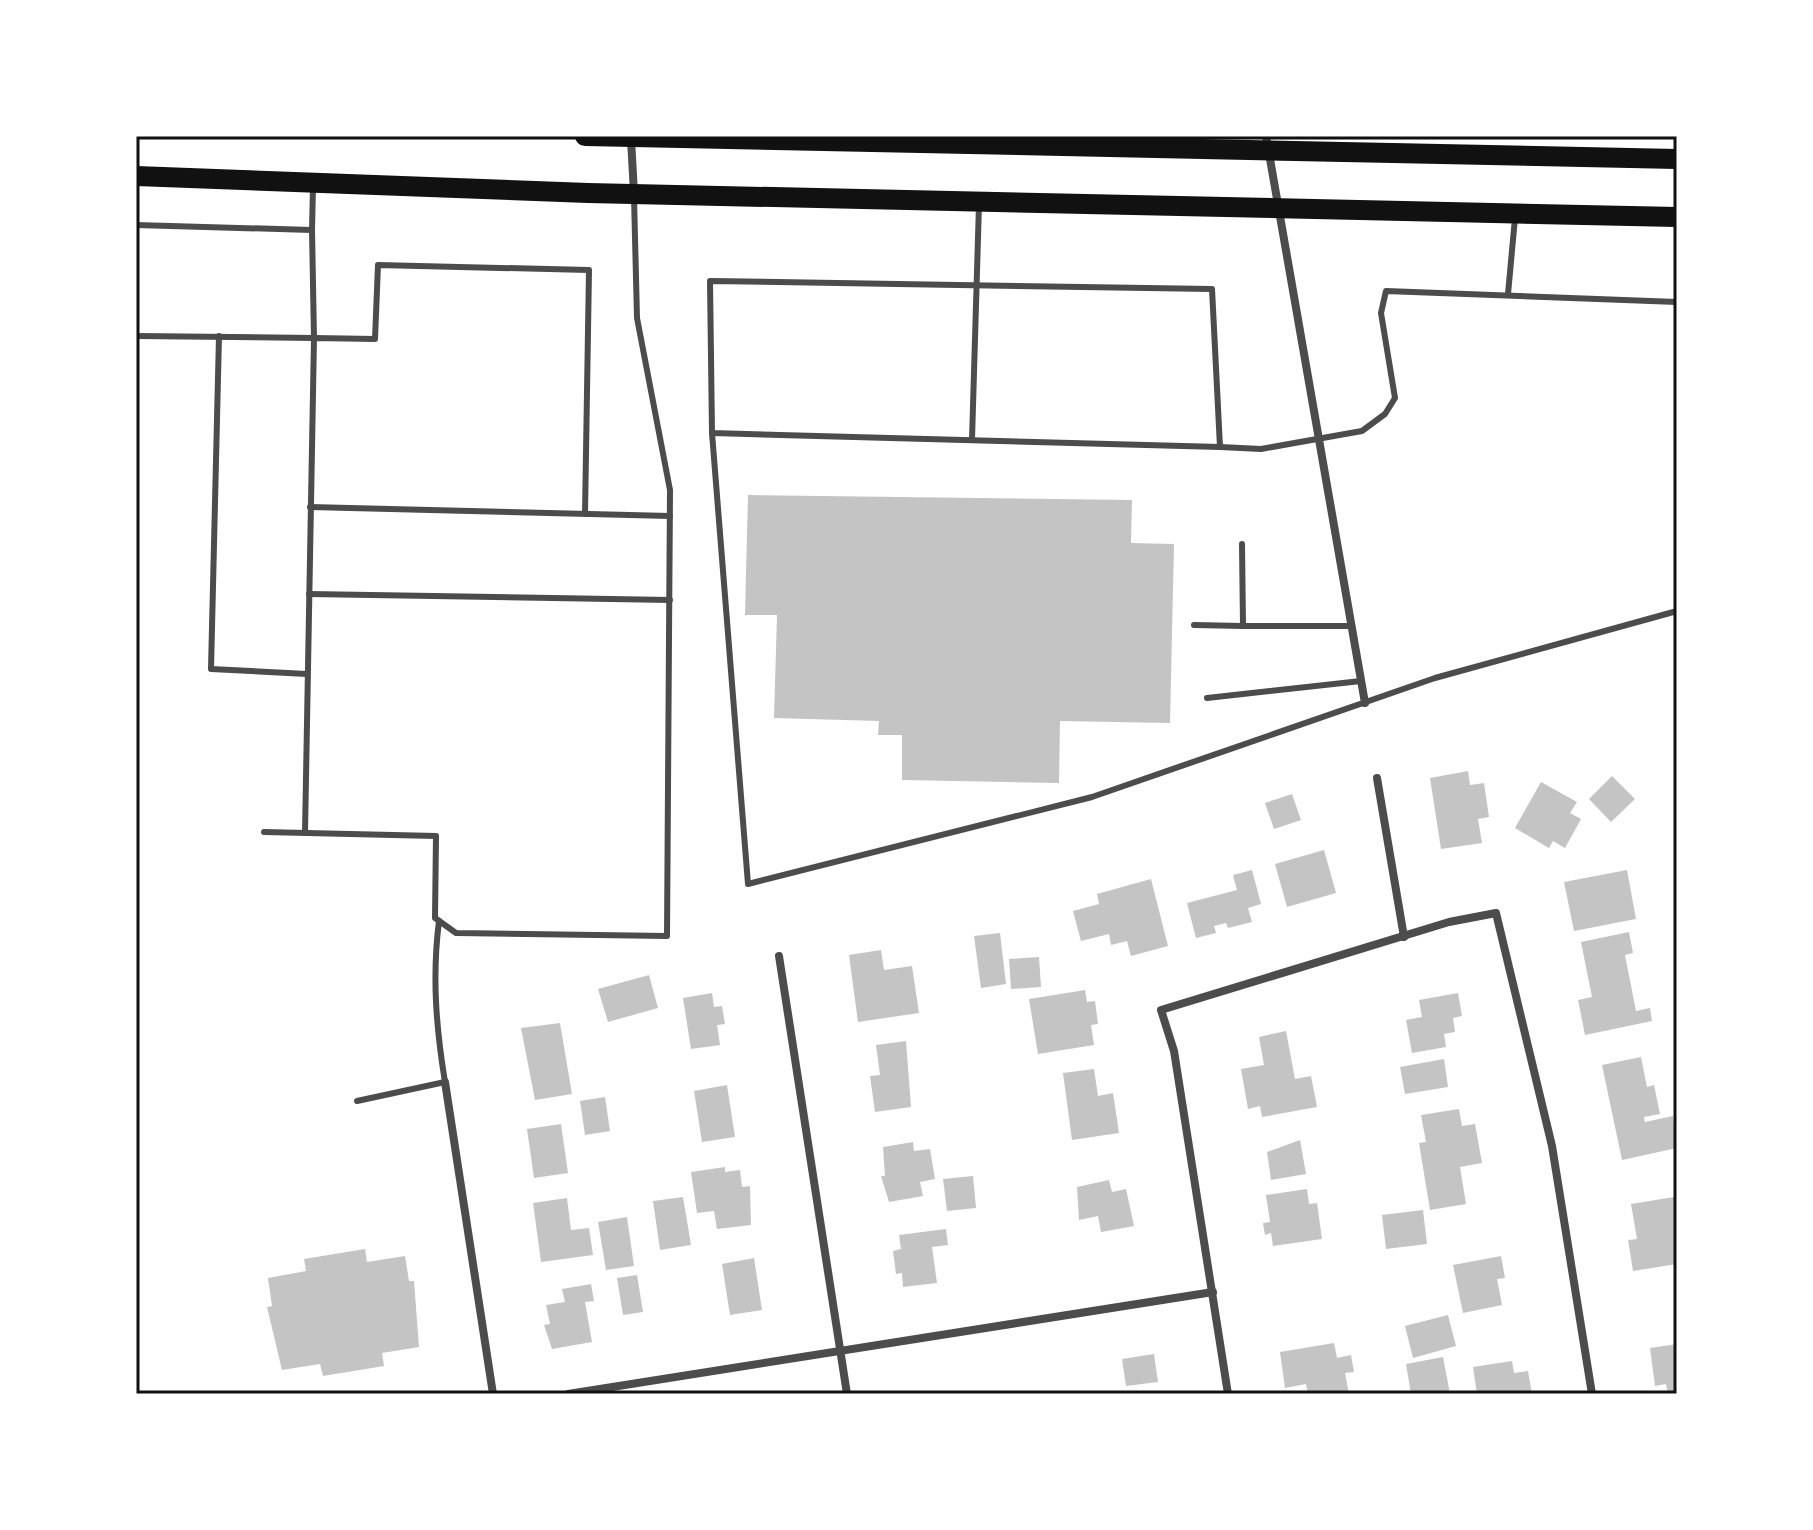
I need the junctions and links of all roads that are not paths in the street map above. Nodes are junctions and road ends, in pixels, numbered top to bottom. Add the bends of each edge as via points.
1 (585, 136) edge
2 (631, 136) edge
3 (929, 139) edge
4 (1267, 143) edge
5 (1677, 159) edge
6 (136, 176) edge
7 (313, 181) junction
8 (634, 194) junction
9 (979, 201) junction
10 (1276, 207) junction
11 (1515, 213) junction
12 (1677, 217) edge
13 (136, 225) edge
14 (312, 230) junction
15 (977, 288) junction
16 (1508, 294) junction
17 (1677, 302) edge
18 (136, 336) edge
19 (219, 336) junction
20 (314, 338) junction
21 (712, 433) junction
22 (1318, 438) junction
23 (972, 440) junction
24 (1220, 447) junction
25 (310, 507) junction
26 (585, 514) junction
27 (670, 516) junction
28 (1242, 544) dead end
29 (309, 594) junction
30 (670, 600) junction
31 (1677, 611) edge
32 (1194, 625) dead end
33 (1243, 626) junction
34 (1352, 626) junction
35 (307, 674) junction
36 (1361, 681) junction
37 (1207, 698) dead end
38 (1365, 703) junction
39 (1377, 778) dead end
40 (264, 832) dead end
41 (305, 833) junction
42 (439, 921) junction
43 (1404, 937) junction
44 (779, 956) dead end
45 (445, 1082) junction
46 (357, 1101) dead end
47 (1213, 1292) junction
48 (840, 1353) junction
49 (493, 1394) edge
50 (568, 1394) edge
51 (847, 1394) edge
52 (1228, 1394) edge
53 (1592, 1394) edge

1 - 2 main road
2 - 3 main road
2 - 8 street
3 - 4 main road
4 - 5 main road
4 - 10 street
6 - 7 main road
7 - 8 main road
7 - 14 lane
8 - 9 main road
8 - 27 lane via 637,318 670,490
9 - 10 main road
9 - 15 lane
10 - 11 main road
10 - 22 street
11 - 12 main road
11 - 16 lane
13 - 14 lane
14 - 20 lane
15 - 21 lane via 710,281
15 - 23 lane
15 - 24 lane via 1212,289
16 - 17 lane
16 - 22 lane via 1386,291 1381,313 1395,398 1385,414 1362,431
18 - 19 lane
19 - 20 lane
19 - 35 lane via 211,669
20 - 25 lane
20 - 26 lane via 375,339 378,265 589,270
21 - 23 lane
21 - 38 lane via 748,884 1092,797
22 - 24 lane via 1261,449
22 - 34 street
23 - 24 lane
25 - 26 lane
25 - 29 lane
26 - 27 lane
27 - 30 lane
28 - 33 lane
29 - 30 lane
29 - 35 lane
30 - 42 lane via 667,936 456,933
31 - 38 lane via 1435,678
32 - 33 lane
33 - 34 lane
34 - 36 street
35 - 41 lane
36 - 37 lane
36 - 38 street
39 - 43 street
40 - 41 lane
41 - 42 lane via 436,836
42 - 45 lane via 434,980
43 - 47 street via 1161,1010 1174,1051
43 - 53 street via 1496,913 1552,1146
44 - 48 street
45 - 46 lane
45 - 49 street
47 - 48 street
47 - 52 street
48 - 50 street
48 - 51 street

